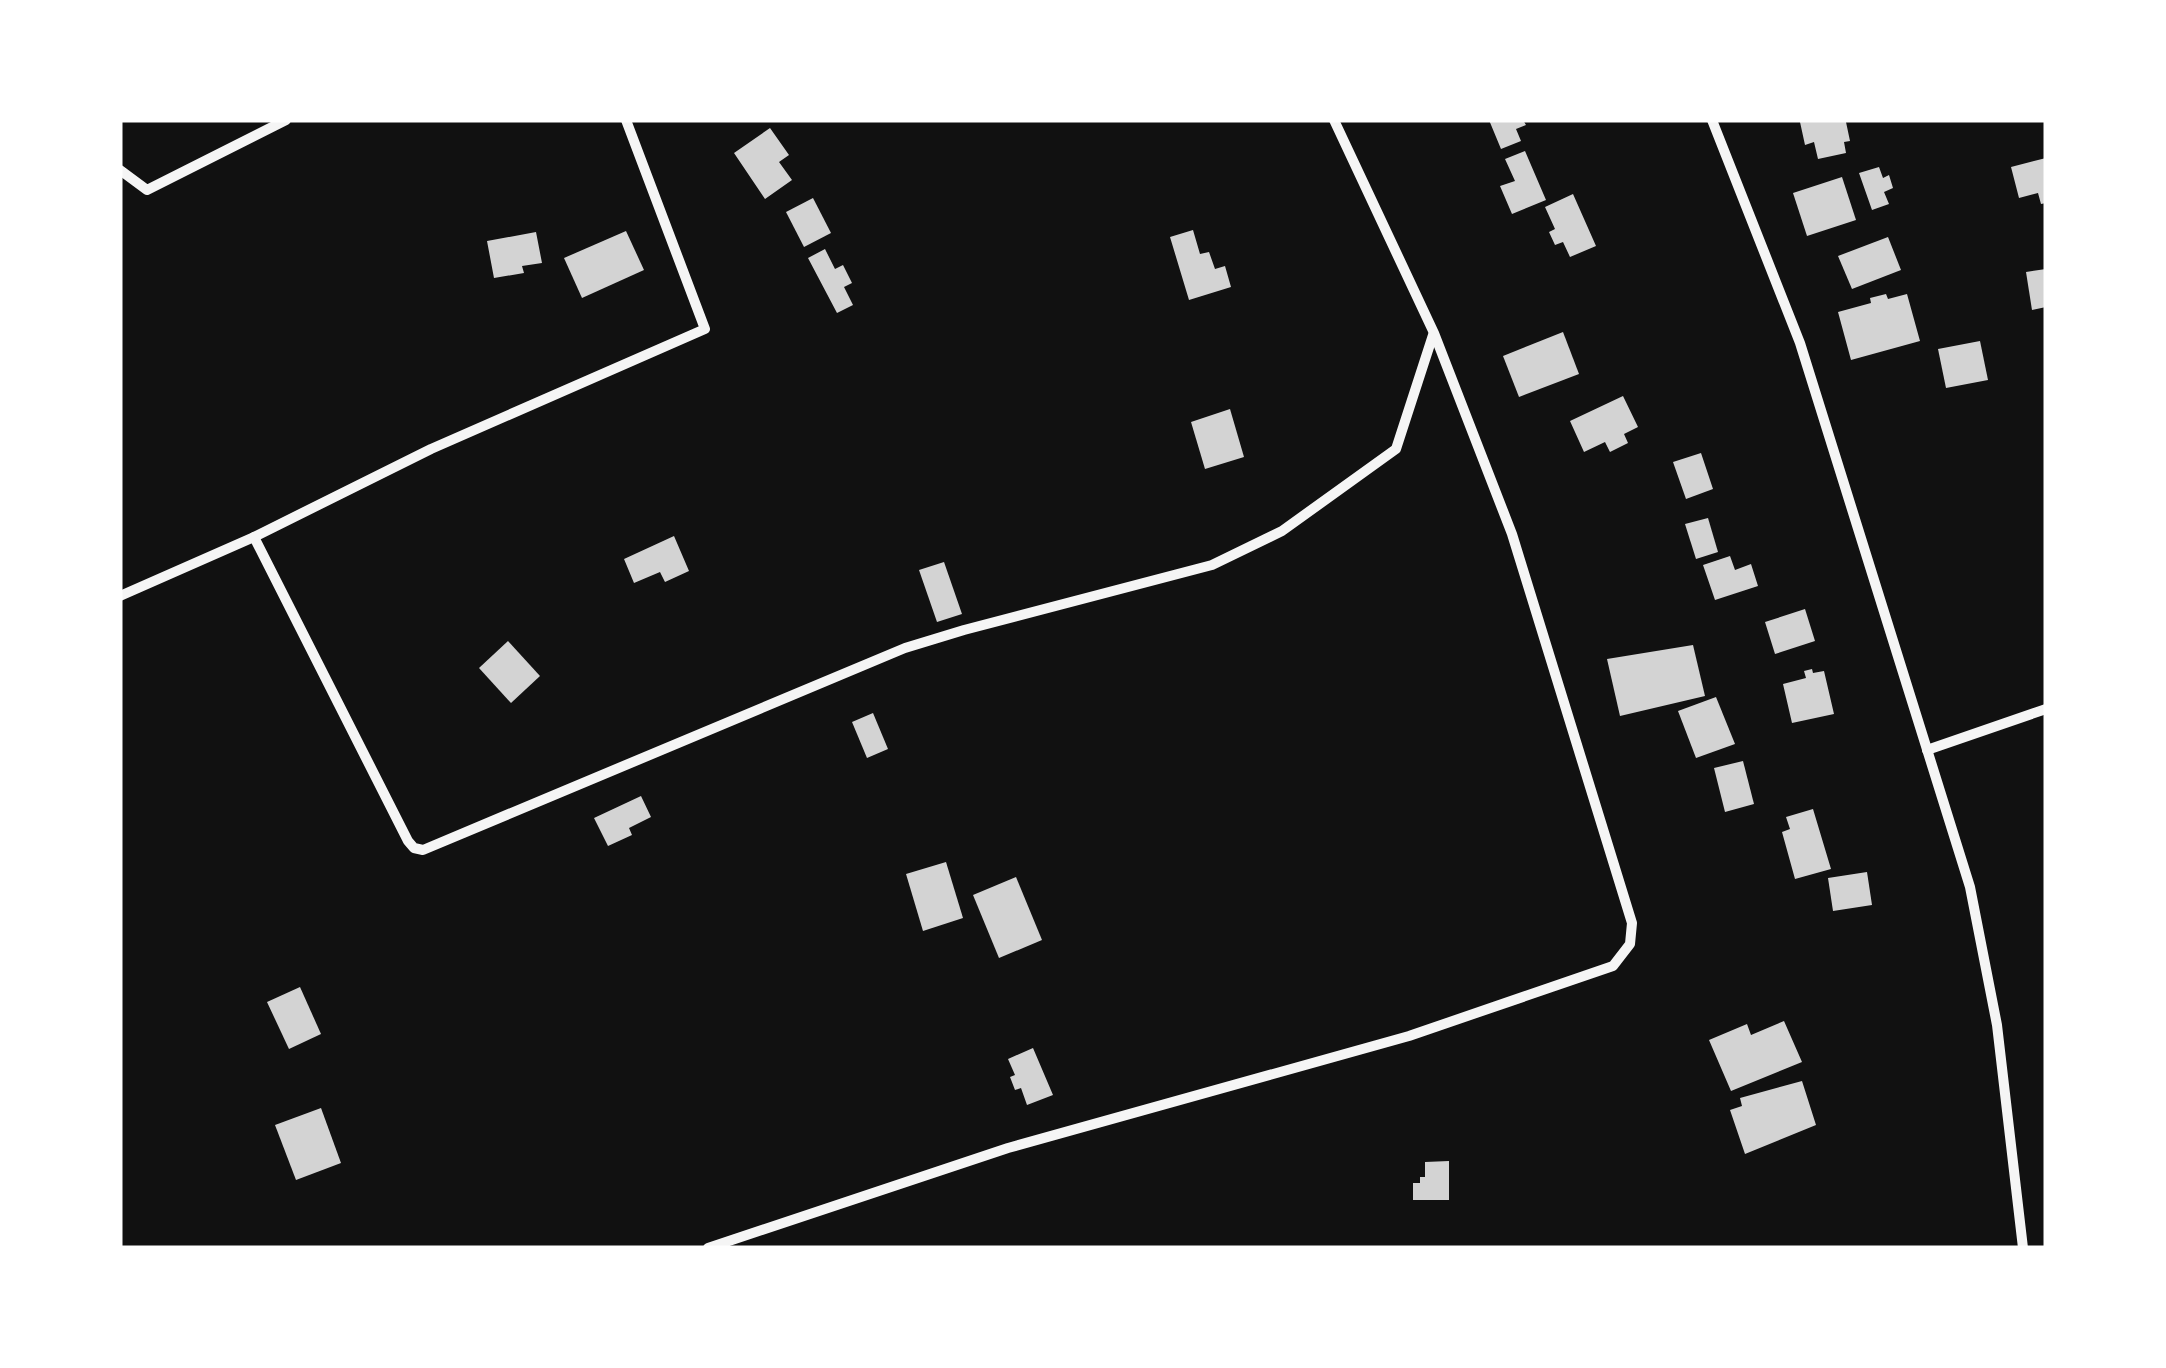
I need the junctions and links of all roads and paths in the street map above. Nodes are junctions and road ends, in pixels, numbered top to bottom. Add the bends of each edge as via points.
1 (286, 120) edge
2 (626, 120) edge
3 (1334, 120) edge
4 (1712, 120) edge
5 (120, 170) edge
6 (1434, 333) junction
7 (254, 537) junction
8 (120, 596) edge
9 (2046, 709) edge
10 (1927, 750) junction
11 (708, 1248) edge
12 (2024, 1248) edge

1 - 5 street via 147,190
2 - 7 street via 705,329 431,449
3 - 6 street
4 - 10 street via 1800,343
6 - 7 street via 1396,449 1256,545 1212,566 905,648 423,850 408,841
6 - 11 street via 1512,534 1632,923 1624,954 1613,966 1408,1036 1008,1148
7 - 8 street
9 - 10 street
10 - 12 street via 1985,950

